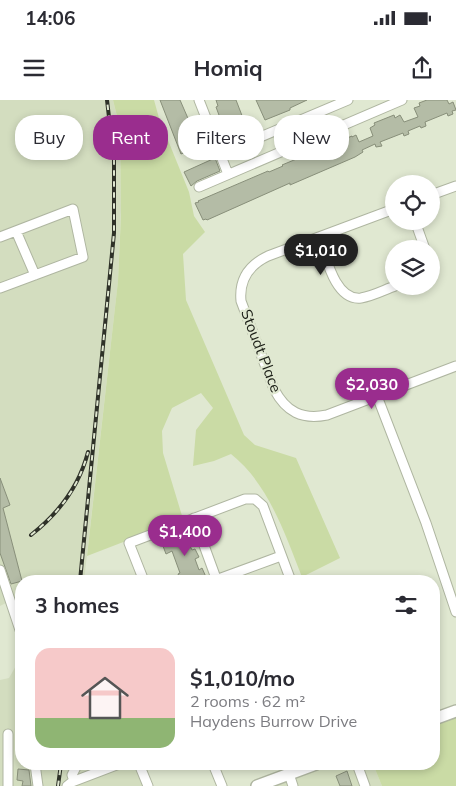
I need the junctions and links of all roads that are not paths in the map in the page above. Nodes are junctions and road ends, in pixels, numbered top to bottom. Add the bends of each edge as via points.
1 (199, 100) edge
2 (348, 100) edge
3 (402, 100) edge
4 (205, 115) edge
5 (264, 135) edge
6 (222, 160) edge
7 (228, 174) junction
8 (199, 186) dead end
9 (456, 186) edge
10 (440, 192) edge
11 (385, 212) edge
12 (16, 231) junction
13 (0, 237) edge
14 (319, 237) junction
15 (35, 275) junction
16 (0, 288) edge
17 (385, 290) edge
18 (456, 366) edge
19 (377, 396) junction
20 (194, 518) junction
21 (281, 556) junction
22 (0, 570) edge
23 (142, 575) edge
24 (214, 575) edge
25 (232, 575) edge
26 (289, 575) edge
27 (456, 612) edge
28 (15, 615) edge
29 (456, 711) edge
30 (440, 717) edge
31 (8, 734) dead end
32 (36, 770) edge
33 (74, 770) edge
34 (105, 770) edge
35 (141, 770) edge
36 (215, 770) edge
37 (289, 770) edge
38 (359, 770) edge
39 (274, 783) edge
40 (70, 784) edge
41 (144, 785) edge
42 (8, 786) edge
43 (38, 786) edge
44 (222, 786) edge
45 (257, 786) edge
46 (293, 786) edge
47 (365, 786) edge

1 - 4 street
2 - 5 street
3 - 7 street
6 - 7 street
7 - 8 street
9 - 10 street
11 - 14 street, Stoudt Place
12 - 13 street
12 - 15 street
12 - 15 street via 73,209 83,257
14 - 17 street via 338,286 348,296 363,298
14 - 19 street, Stoudt Place via 261,259 246,274 241,286 241,301 274,389 288,408 298,414 318,417
15 - 16 street
18 - 19 street
19 - 27 street
20 - 21 street via 254,498 263,506
20 - 23 street via 129,543
20 - 24 street
21 - 25 street
21 - 26 street
22 - 28 street
29 - 30 main road
31 - 42 street
32 - 43 street
33 - 40 street
34 - 40 street
35 - 41 street
36 - 44 street
37 - 39 main road
37 - 46 street
38 - 47 street
39 - 45 main road

